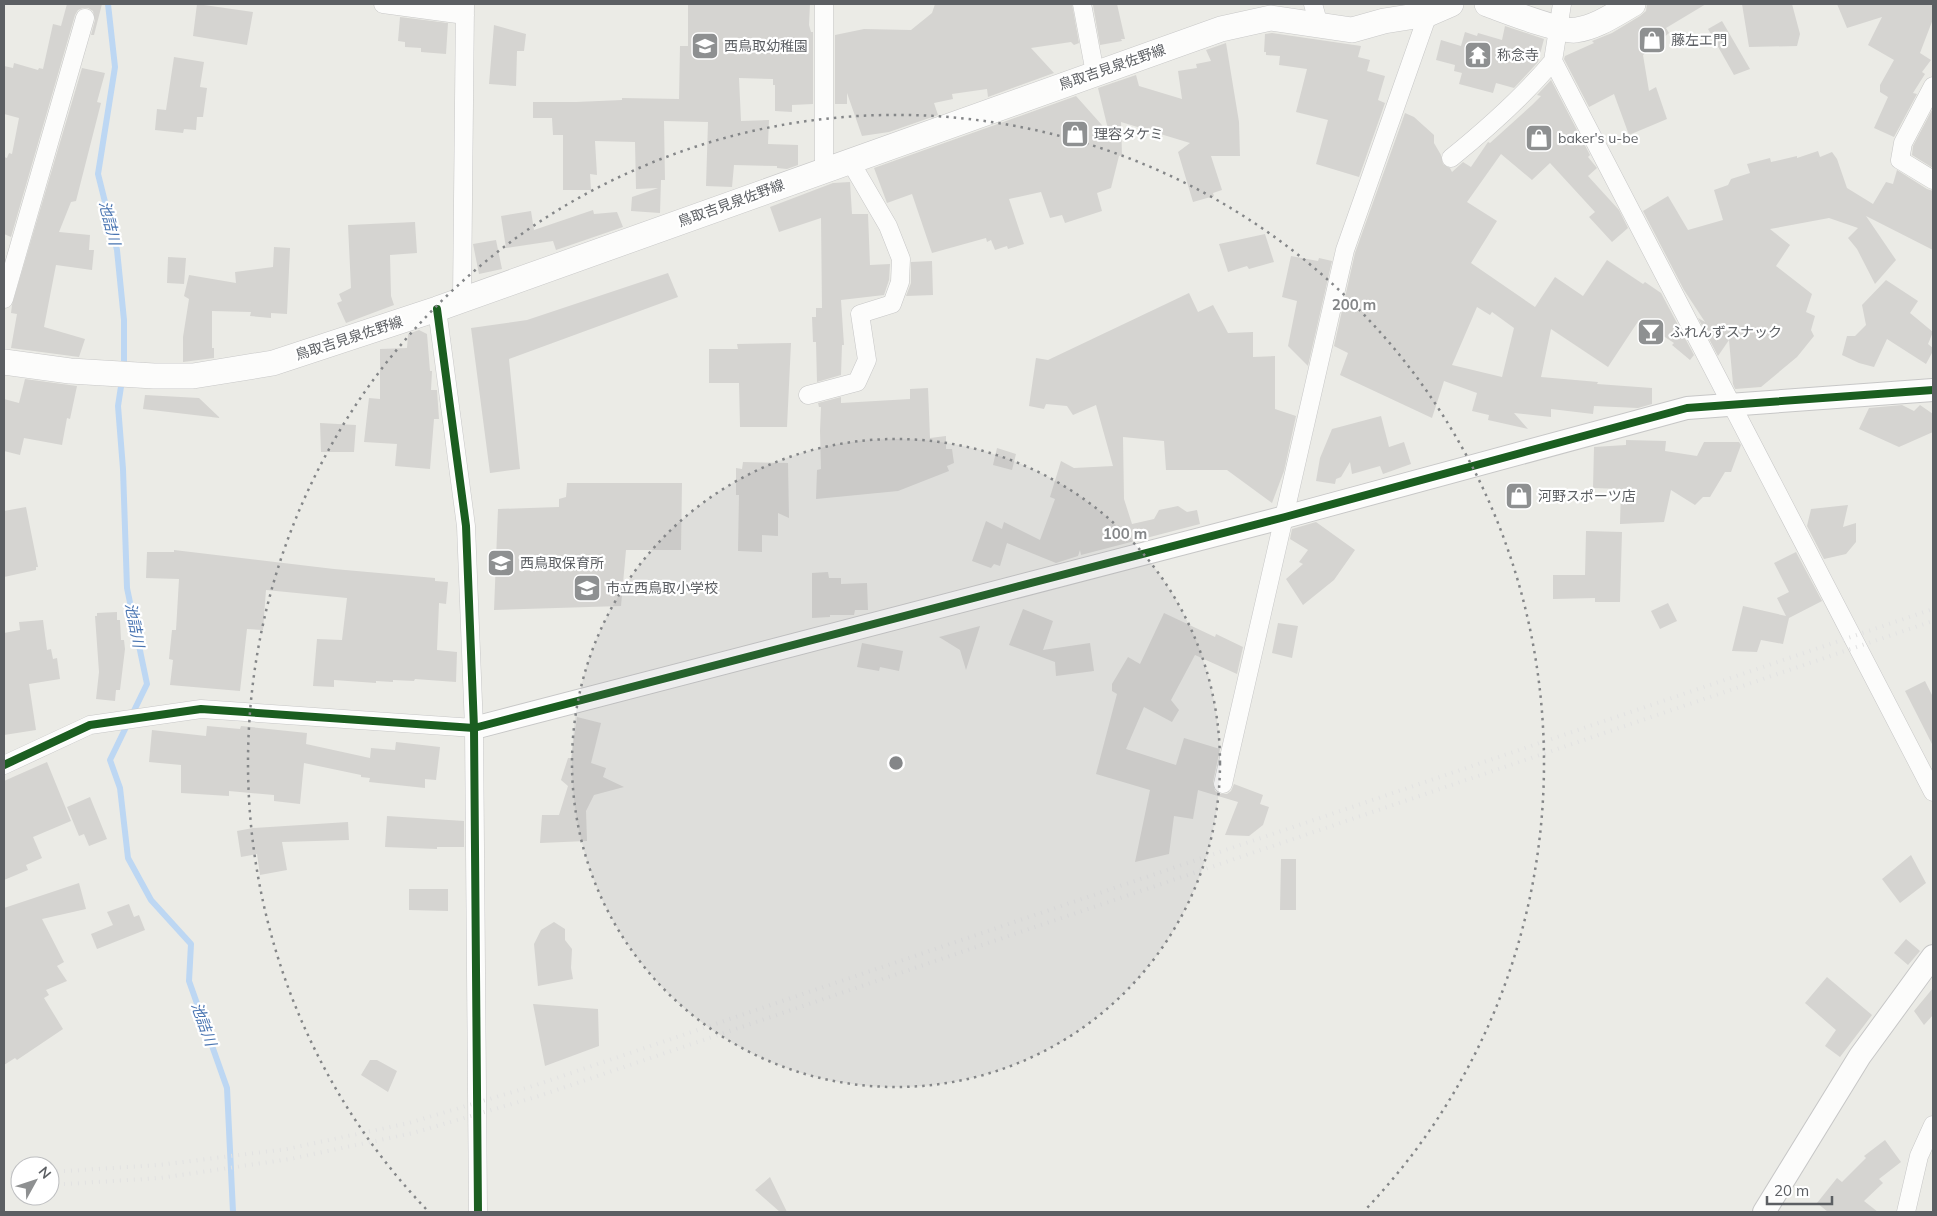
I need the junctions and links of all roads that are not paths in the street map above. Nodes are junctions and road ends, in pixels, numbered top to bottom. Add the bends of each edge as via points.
1 (383, 4) edge
2 (824, 4) edge
3 (1082, 4) edge
4 (1487, 4) edge
5 (1633, 4) edge
6 (1431, 8) edge
7 (465, 9) edge
8 (1316, 14) edge
9 (1560, 16) edge
10 (85, 18) dead end
11 (1553, 61) junction
12 (1094, 73) junction
13 (1933, 86) edge
14 (1451, 158) dead end
15 (850, 161) junction
16 (824, 169) junction
17 (1933, 180) edge
18 (4, 299) edge
19 (462, 299) junction
20 (437, 308) junction
21 (4, 362) edge
22 (1933, 390) edge
23 (808, 395) dead end
24 (1730, 403) junction
25 (1285, 517) junction
26 (474, 728) junction
27 (4, 765) edge
28 (1223, 784) dead end
29 (1933, 792) edge
30 (1933, 956) edge
31 (1933, 1125) edge
32 (1926, 1160) edge
33 (478, 1212) edge
34 (1764, 1212) edge
35 (1906, 1212) edge

1 - 7 street
2 - 16 street
3 - 12 street
4 - 9 main road
5 - 9 main road via 1598,24 1575,31
6 - 8 main road, 鳥取吉見泉佐野線 via 1352,30
6 - 25 street via 1345,250
7 - 19 street
8 - 12 main road, 鳥取吉見泉佐野線 via 1271,18 1221,29
9 - 11 street
10 - 18 street
11 - 14 street via 1512,105
11 - 24 street
12 - 15 main road, 鳥取吉見泉佐野線
13 - 17 street via 1903,143 1900,160
15 - 16 main road, 鳥取吉見泉佐野線
15 - 23 street via 888,226 901,259 900,282 892,304 860,314 866,360 858,382
16 - 19 main road, 鳥取吉見泉佐野線
19 - 20 main road, 鳥取吉見泉佐野線
20 - 21 main road, 鳥取吉見泉佐野線 via 272,363 193,376 123,374
20 - 26 street via 466,526
22 - 24 street
24 - 25 street via 1687,408
24 - 29 street
25 - 26 street
25 - 28 street
26 - 27 street via 201,709 90,725
26 - 33 street
30 - 34 street via 1860,1056
31 - 32 street
32 - 35 street

